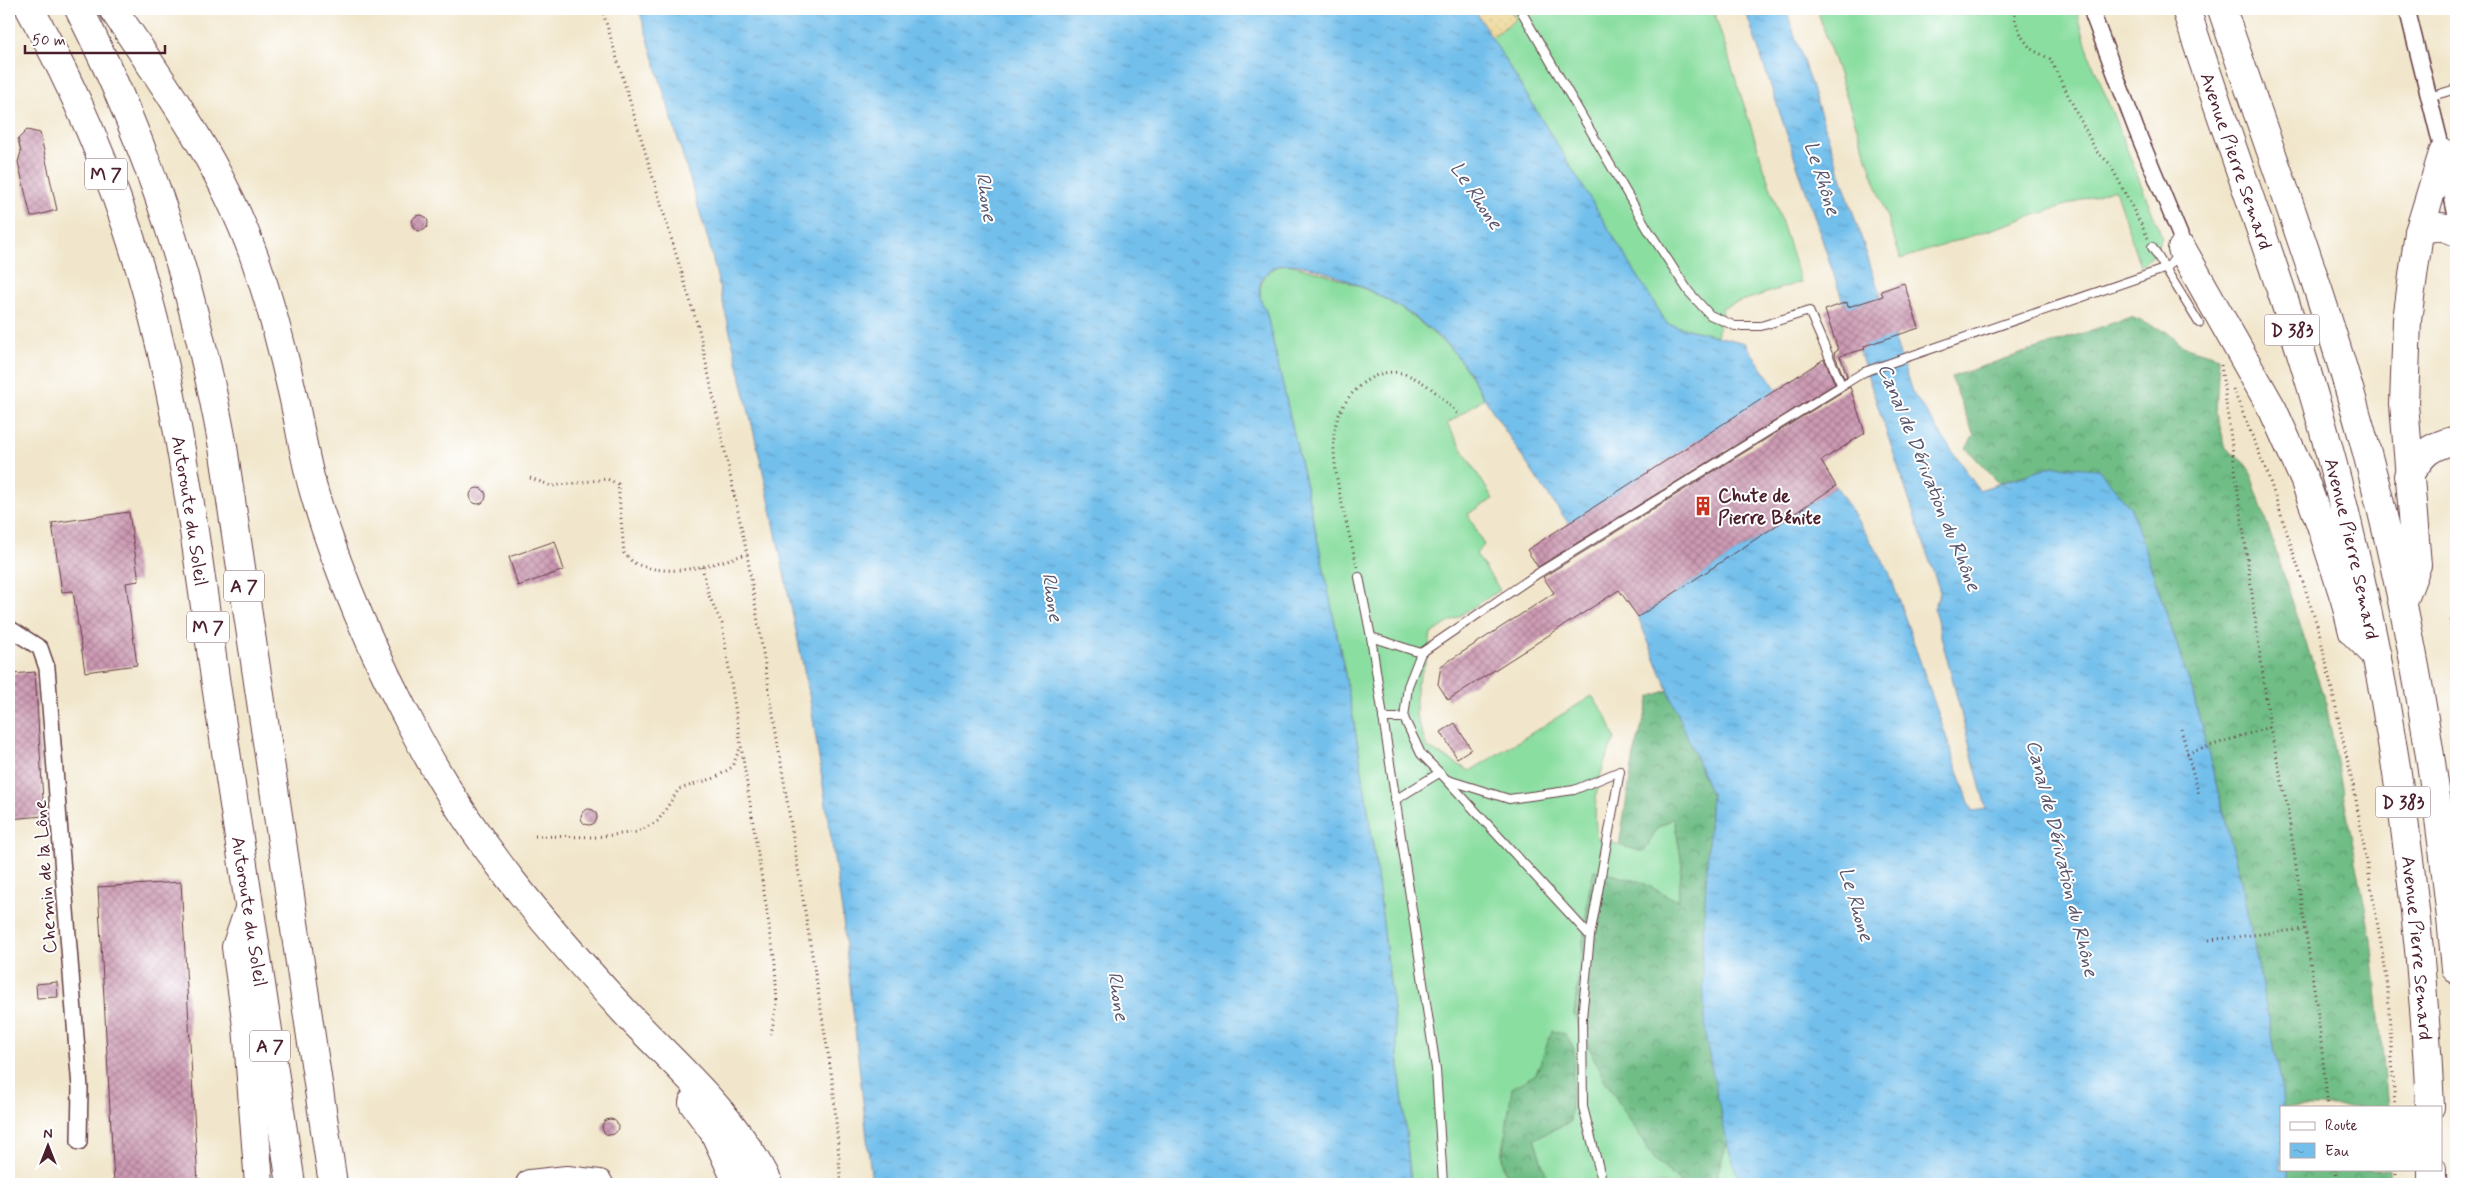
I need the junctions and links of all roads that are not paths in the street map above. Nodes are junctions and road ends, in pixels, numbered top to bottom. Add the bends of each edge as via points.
1 (30, 9) edge
2 (78, 9) edge
3 (113, 9) edge
4 (1520, 9) edge
5 (2094, 9) edge
6 (2186, 9) edge
7 (2222, 9) edge
8 (2407, 9) edge
9 (2456, 89) edge
10 (2430, 97) junction
11 (2443, 153) junction
12 (2456, 216) edge
13 (2419, 232) junction
14 (2456, 232) edge
15 (2152, 247) road end
16 (2174, 258) junction
17 (2199, 323) dead end
18 (1841, 384) junction
19 (2456, 440) edge
20 (2408, 476) junction
21 (1359, 577) road end
22 (2403, 602) junction
23 (9, 628) edge
24 (1371, 637) junction
25 (1422, 653) junction
26 (2378, 657) junction
27 (1383, 718) junction
28 (1404, 718) junction
29 (1439, 773) junction
30 (1446, 779) junction
31 (1395, 800) junction
32 (250, 907) junction
33 (1590, 936) junction
34 (2456, 969) edge
35 (626, 1013) junction
36 (2430, 1106) edge
37 (79, 1142) dead end
38 (2432, 1170) edge
39 (259, 1184) edge
40 (291, 1184) edge
41 (333, 1184) edge
42 (530, 1184) edge
43 (599, 1184) edge
44 (738, 1184) edge
45 (768, 1184) edge
46 (1443, 1184) edge
47 (1603, 1184) edge
48 (2432, 1184) edge

1 - 32 highway, Autoroute du Soleil / M 7 via 62,69 95,143 124,223 160,347 185,481
2 - 41 highway, A 7 via 111,75 153,177 188,284 205,353 223,447
3 - 35 highway via 198,138 254,256 275,321 315,494 366,631 419,740 494,860
4 - 18 lane via 1647,228 1689,292 1710,315 1735,326 1761,326 1810,311
5 - 16 street via 2136,129 2180,235
6 - 26 highway, Avenue Pierre Semard / D 383 via 2325,433
7 - 22 highway, Avenue Pierre Semard / D 383 via 2323,306 2366,449
8 - 10 street
9 - 10 lane
10 - 11 street
11 - 12 street
11 - 13 highway
13 - 14 highway via 2429,227 2445,226
13 - 20 highway via 2407,320 2404,404
15 - 16 lane
16 - 17 lane
16 - 18 lane via 1864,372
16 - 26 highway via 2273,410 2322,528 2353,632
18 - 25 lane via 1540,572
19 - 20 highway via 2434,445
20 - 22 highway via 2417,565
21 - 24 lane
22 - 34 highway, Avenue Pierre Semard / D 383 via 2434,770
23 - 37 street, Chemin de la Lône via 40,648 47,668 80,1088
24 - 25 lane
24 - 27 lane
25 - 28 lane via 1408,686
26 - 36 highway, Avenue Pierre Semard / D 383 via 2408,835 2420,948
27 - 28 lane
27 - 31 lane
28 - 29 lane via 1421,754
29 - 30 lane
29 - 31 lane
30 - 33 lane
30 - 33 lane via 1508,799 1574,790 1620,771
31 - 46 lane via 1436,1069
32 - 39 highway via 236,947 248,1036
32 - 40 highway, Autoroute du Soleil / A 7
33 - 47 lane via 1582,1018 1583,1107
35 - 44 highway via 714,1132
35 - 45 highway via 710,1097 752,1153
38 - 48 highway
42 - 43 highway via 568,1180

